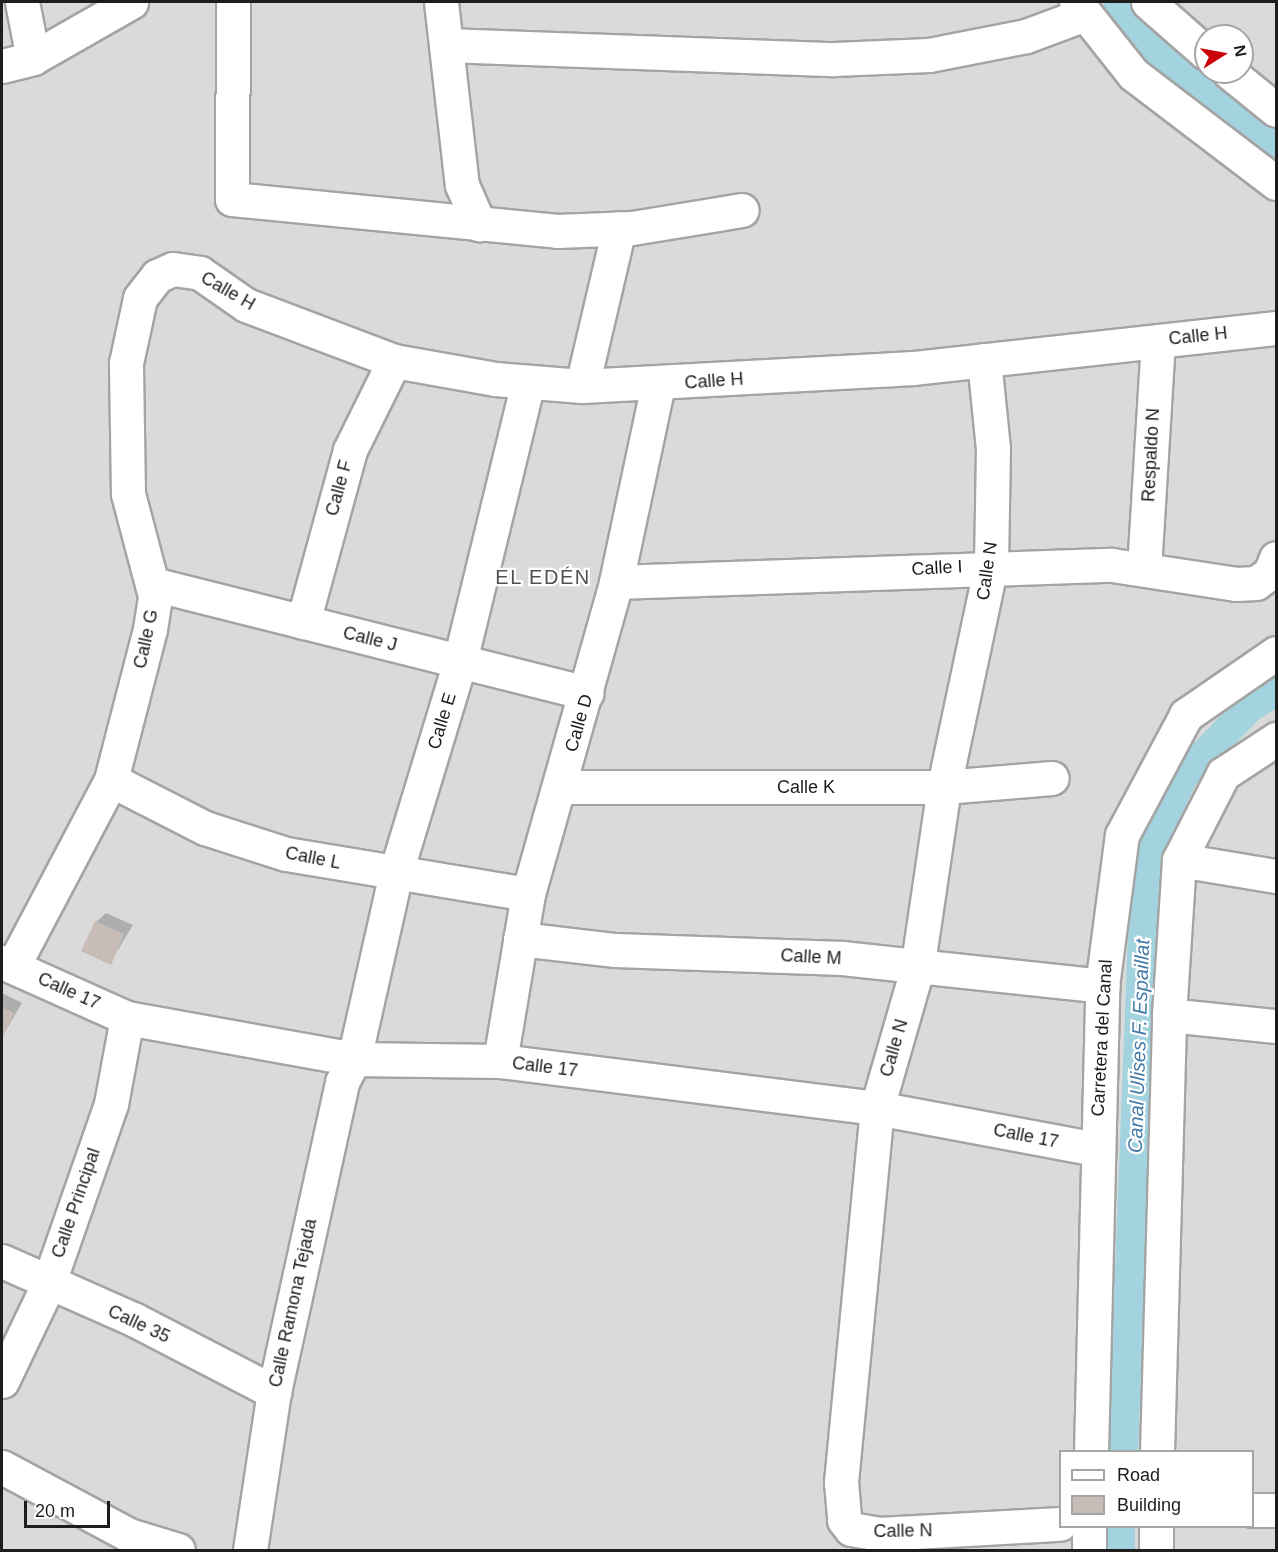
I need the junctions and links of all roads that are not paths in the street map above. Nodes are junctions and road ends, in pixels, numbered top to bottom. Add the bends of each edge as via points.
1 (22, 2) edge
2 (131, 2) edge
3 (233, 2) edge
4 (441, 2) edge
5 (1148, 2) edge
6 (1081, 8) edge
7 (1194, 42) edge
8 (446, 45) junction
9 (33, 58) junction
10 (2, 66) edge
11 (1245, 84) edge
12 (1276, 110) edge
13 (1276, 183) edge
14 (742, 210) dead end
15 (479, 224) junction
16 (619, 228) junction
17 (173, 269) joint
18 (1276, 328) edge
19 (1158, 341) junction
20 (984, 360) junction
21 (394, 361) junction
22 (528, 382) junction
23 (658, 384) junction
24 (582, 386) junction
25 (1276, 558) edge
26 (991, 565) junction
27 (1144, 569) junction
28 (616, 582) junction
29 (153, 585) junction
30 (303, 622) junction
31 (1276, 653) edge
32 (460, 661) junction
33 (587, 693) junction
34 (1276, 739) edge
35 (1052, 778) dead end
36 (111, 780) junction
37 (561, 787) junction
38 (944, 787) junction
39 (1179, 860) junction
40 (396, 872) junction
41 (1276, 876) edge
42 (528, 894) junction
43 (520, 939) junction
44 (7, 964) edge
45 (917, 969) junction
46 (1102, 986) junction
47 (1169, 1016) junction
48 (127, 1018) junction
49 (1276, 1026) edge
50 (354, 1059) junction
51 (500, 1061) junction
52 (877, 1108) junction
53 (1097, 1149) junction
54 (2, 1261) edge
55 (48, 1285) junction
56 (2, 1381) edge
57 (274, 1392) junction
58 (1091, 1450) edge
59 (1157, 1450) edge
60 (2, 1467) edge
61 (1254, 1510) edge
62 (1276, 1510) edge
63 (1059, 1524) edge
64 (1089, 1528) edge
65 (1156, 1528) edge
66 (178, 1551) edge
67 (250, 1551) edge
68 (1089, 1551) edge
69 (1156, 1551) edge

1 - 9 street
2 - 9 street
3 - 15 street via 232,199
4 - 8 street
5 - 7 street
6 - 8 street via 1026,36 929,55 834,59
6 - 13 street via 1133,74
8 - 15 street via 462,185
9 - 10 street
11 - 12 street
14 - 16 street
15 - 16 street via 556,231
16 - 24 street
17 - 21 street, Calle H via 200,273 246,305
17 - 29 street, Calle G via 157,276 140,298 126,363 128,494
18 - 19 street, Calle H
19 - 20 street, Calle H
19 - 27 street, Respaldo N
20 - 23 street, Calle H
20 - 26 street, Calle N via 993,449
21 - 22 street, Calle H
21 - 30 street, Calle F via 350,450
22 - 24 street, Calle H
22 - 32 street, Calle E
23 - 24 street, Calle H
23 - 28 street, Calle D
25 - 27 street, Calle I via 1270,573 1256,582
26 - 27 street, Calle I
26 - 28 street, Calle I
26 - 38 street, Calle N
28 - 33 street, Calle D
29 - 30 street, Calle J
29 - 36 street, Calle G via 150,629
30 - 32 street, Calle J
31 - 46 street, Carretera del Canal via 1186,715 1122,835
32 - 33 street, Calle J
32 - 40 street, Calle E
33 - 37 street, Calle D
34 - 39 street via 1223,774
35 - 38 street, Calle K
36 - 40 street, Calle L via 215,831 286,854
36 - 44 street, Calle G
37 - 38 street, Calle K
37 - 42 street, Calle D
38 - 45 street, Calle N
39 - 41 street
39 - 47 street
40 - 42 street, Calle L
40 - 50 street, Calle E
42 - 43 street, Calle D
43 - 45 street, Calle M via 615,950 842,958
43 - 51 street, Calle D
44 - 48 street, Calle 17
45 - 46 street, Calle M
45 - 52 street, Calle N
46 - 53 street, Carretera del Canal
47 - 49 street
47 - 59 street
48 - 50 street, Calle 17
48 - 55 street, Calle Principal via 111,1104
50 - 51 street, Calle 17
50 - 57 street, Calle Ramona Tejada via 338,1102
51 - 52 street, Calle 17
52 - 53 street, Calle 17
52 - 63 street, Calle N via 841,1482 844,1520 851,1529 879,1534
53 - 58 street, Carretera del Canal
54 - 55 street, Calle 35
55 - 56 street, Calle Principal
55 - 57 street, Calle 35 via 135,1320
57 - 67 street, Calle Ramona Tejada
60 - 66 street via 129,1535
61 - 62 street
64 - 68 street
65 - 69 street

